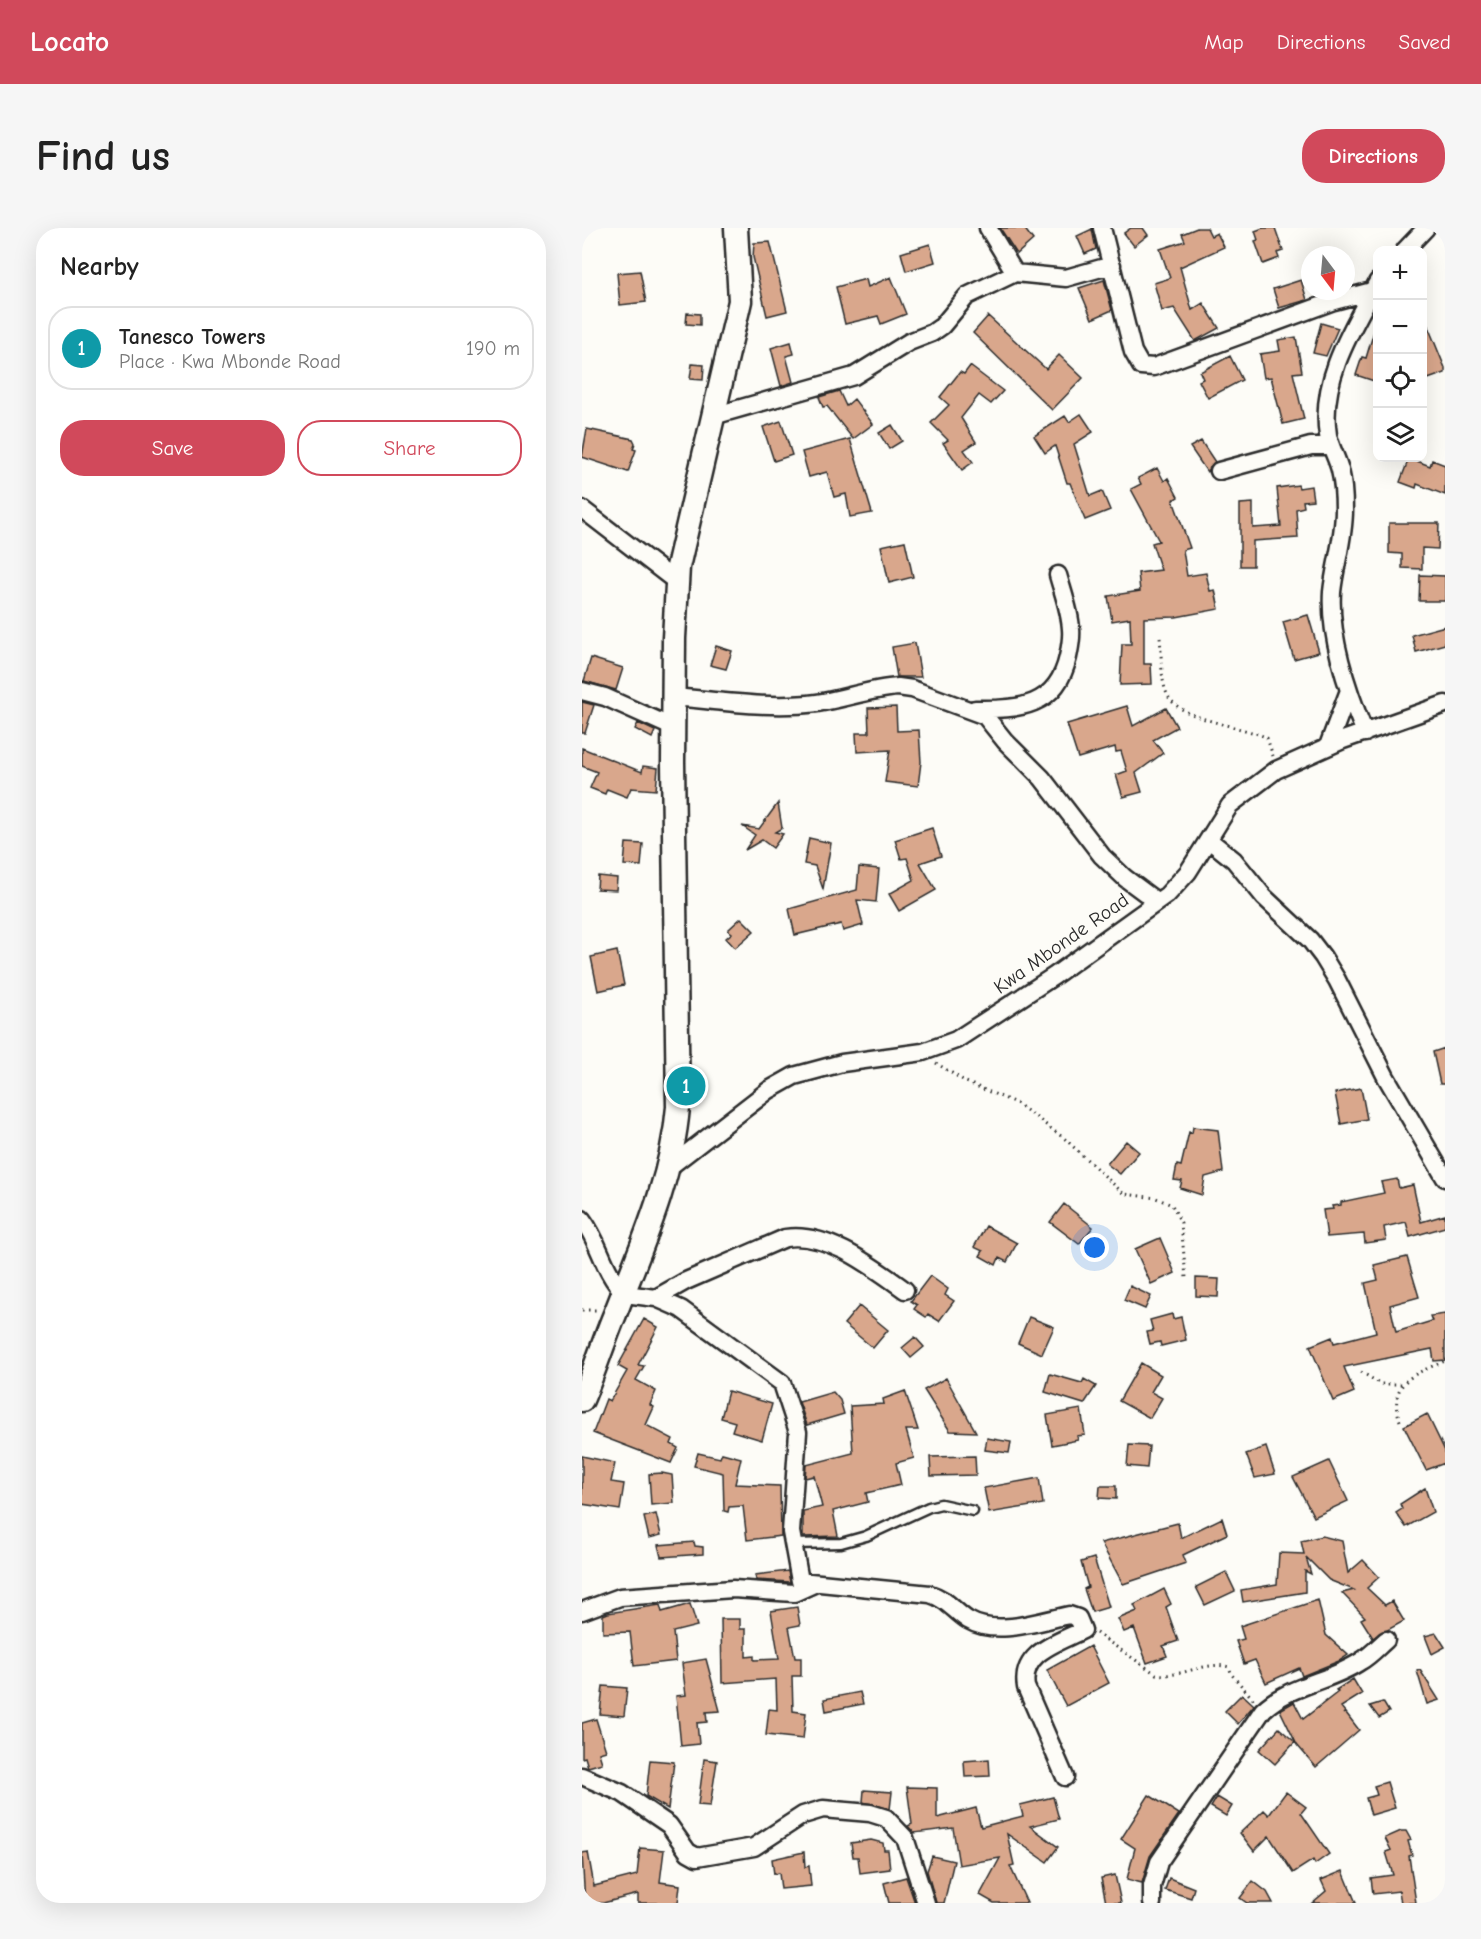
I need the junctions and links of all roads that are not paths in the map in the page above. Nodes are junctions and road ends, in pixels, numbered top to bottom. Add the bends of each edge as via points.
1 (736, 228) edge
2 (988, 228) edge
3 (1102, 228) edge
4 (1426, 228) edge
5 (1409, 246) edge
6 (1112, 265) junction
7 (1015, 273) junction
8 (1373, 287) edge
9 (1373, 290) edge
10 (713, 416) junction
11 (1331, 446) junction
12 (1219, 471) dead end
13 (582, 509) edge
14 (1058, 575) dead end
15 (678, 583) junction
16 (582, 691) edge
17 (1348, 693) junction
18 (674, 697) junction
19 (1445, 704) edge
20 (974, 709) junction
21 (674, 728) junction
22 (1365, 733) junction
23 (1328, 746) junction
24 (1209, 840) junction
25 (1156, 901) junction
26 (668, 1168) junction
27 (1445, 1178) edge
28 (582, 1219) edge
29 (905, 1290) dead end
30 (625, 1294) junction
31 (656, 1298) junction
32 (582, 1400) edge
33 (973, 1511) dead end
34 (792, 1544) junction
35 (814, 1584) junction
36 (582, 1611) edge
37 (1386, 1640) dead end
38 (582, 1776) edge
39 (1065, 1777) dead end
40 (926, 1903) edge
41 (1152, 1903) edge

1 - 10 street via 740,301
2 - 7 street
3 - 6 street
4 - 5 street
6 - 7 street via 1066,278
6 - 8 street via 1132,352 1136,361 1149,368
7 - 10 street via 967,297 932,333 909,342 854,376
9 - 11 street via 1353,325 1332,377 1327,422
10 - 15 street via 682,541
11 - 12 street via 1311,446
11 - 17 street via 1340,470 1344,507 1332,604
13 - 15 street
14 - 20 street via 1069,614 1071,641 1058,684 1044,698 1008,710
15 - 18 street
16 - 21 street via 605,697
17 - 22 street
17 - 23 street
18 - 20 street via 795,705 898,687
18 - 21 street
19 - 22 street, Kwa Mbonde Road
20 - 25 street via 988,718 1042,778 1108,862
21 - 26 street via 678,1107
22 - 23 street, Kwa Mbonde Road
23 - 24 street, Kwa Mbonde Road via 1276,770 1230,805
24 - 25 street, Kwa Mbonde Road via 1188,872
24 - 27 street via 1234,860 1323,957
25 - 26 street, Kwa Mbonde Road via 966,1034 923,1052 842,1063 794,1076 768,1090
26 - 30 street
28 - 30 street via 595,1240 606,1271
29 - 31 street via 843,1251 808,1236 797,1236 711,1270
30 - 31 street
30 - 32 street
31 - 34 street via 681,1309 782,1383 798,1439
33 - 34 lane via 941,1504 841,1543
34 - 35 street via 800,1581
35 - 36 street via 794,1593 733,1589 620,1597
35 - 39 street via 930,1594 949,1602 968,1620 991,1628 1072,1615 1078,1618 1083,1630 1038,1653 1024,1676
37 - 41 street via 1362,1661 1296,1688 1263,1710 1159,1862
38 - 40 street via 622,1793 669,1825 688,1852 697,1857 754,1847 803,1815 823,1809 886,1818 905,1838

